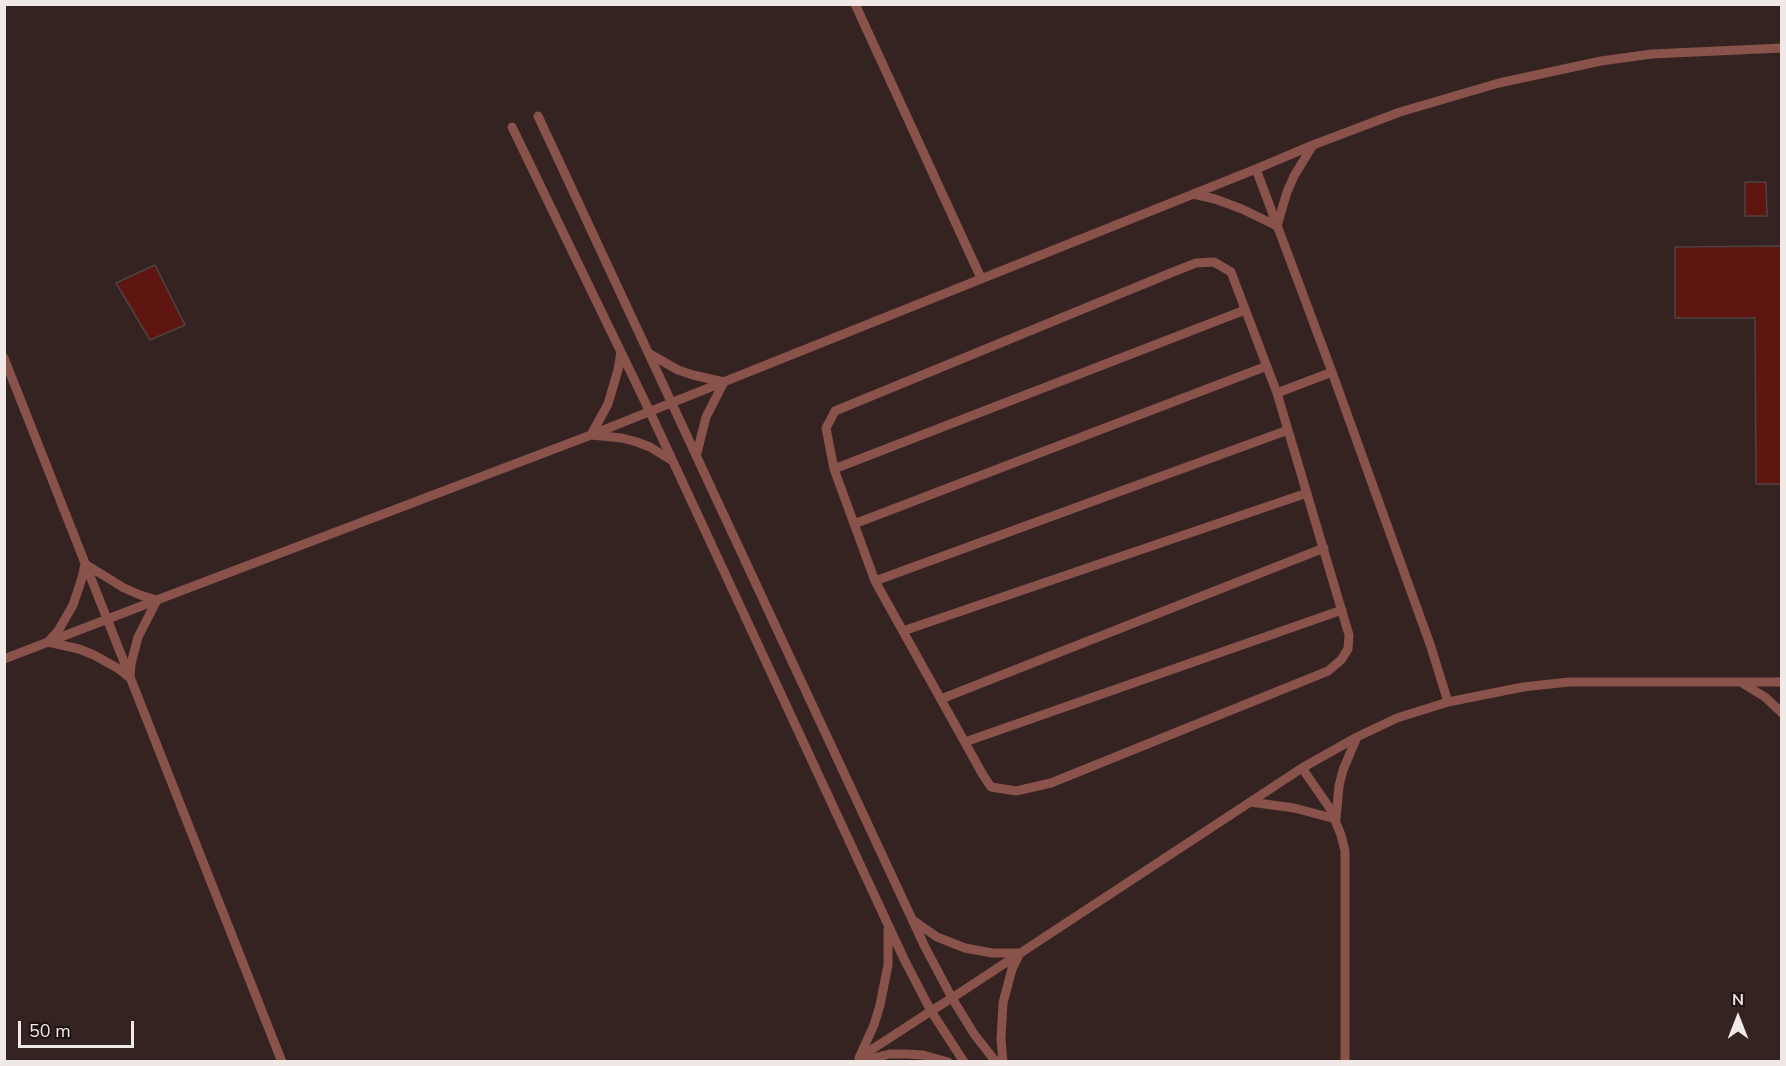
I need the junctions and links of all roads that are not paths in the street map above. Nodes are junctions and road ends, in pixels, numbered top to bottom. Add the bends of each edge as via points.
1 (855, 4) edge
2 (1782, 48) edge
3 (538, 116) dead end
4 (513, 127) dead end
5 (1313, 145) junction
6 (1256, 169) junction
7 (1193, 194) junction
8 (1277, 226) junction
9 (981, 278) junction
10 (1245, 310) junction
11 (621, 352) junction
12 (650, 354) junction
13 (4, 358) edge
14 (1267, 366) junction
15 (1332, 372) junction
16 (724, 382) junction
17 (1277, 393) junction
18 (673, 403) junction
19 (650, 412) junction
20 (1288, 430) junction
21 (591, 435) junction
22 (697, 456) junction
23 (673, 462) junction
24 (834, 470) junction
25 (1307, 493) junction
26 (854, 524) junction
27 (1324, 548) junction
28 (85, 564) junction
29 (875, 581) junction
30 (157, 600) junction
31 (1342, 610) junction
32 (107, 619) junction
33 (903, 631) junction
34 (48, 642) junction
35 (4, 659) edge
36 (130, 678) junction
37 (1782, 681) edge
38 (1740, 682) junction
39 (941, 699) junction
40 (1448, 702) junction
41 (1782, 713) edge
42 (1357, 736) junction
43 (965, 742) junction
44 (1302, 768) junction
45 (1250, 802) junction
46 (1336, 819) junction
47 (912, 920) junction
48 (888, 924) junction
49 (1020, 953) junction
50 (952, 998) junction
51 (931, 1011) junction
52 (282, 1062) edge
53 (858, 1062) edge
54 (948, 1062) edge
55 (964, 1062) edge
56 (996, 1062) edge
57 (1003, 1062) edge
58 (1345, 1062) edge

1 - 9 lane
2 - 5 lane via 1652,54 1550,71 1449,96
3 - 12 lane
4 - 11 lane
5 - 6 lane
5 - 8 lane via 1287,192
6 - 7 lane
6 - 8 lane
7 - 8 lane via 1242,209
7 - 9 lane
8 - 15 lane
9 - 16 lane
10 - 14 lane
10 - 24 lane
10 - 24 lane via 1231,272 1214,262 1196,263 835,411 826,428
11 - 19 lane
11 - 21 lane via 608,404
12 - 16 lane via 693,375
12 - 18 lane
13 - 28 lane
14 - 17 lane
14 - 26 lane
15 - 17 lane
15 - 40 lane
16 - 18 lane
16 - 22 lane via 706,417
17 - 20 lane
18 - 19 lane
18 - 22 lane
19 - 21 lane
19 - 23 lane
20 - 25 lane
20 - 29 lane
21 - 23 lane via 637,442
21 - 30 lane
22 - 47 lane
23 - 48 lane
24 - 26 lane
25 - 27 lane
25 - 33 lane
26 - 29 lane
27 - 31 lane
27 - 39 lane
28 - 30 lane via 124,588
28 - 32 lane
28 - 34 lane via 73,605
29 - 33 lane
30 - 32 lane
30 - 36 lane via 138,637
31 - 43 lane
31 - 43 lane via 1349,634 1348,649 1328,671 1051,783 1016,791 991,787
32 - 34 lane
32 - 36 lane
33 - 39 lane
34 - 35 lane
34 - 36 lane via 94,655
36 - 52 lane
37 - 38 lane
38 - 40 lane via 1569,682
38 - 41 lane
39 - 43 lane
40 - 42 lane
42 - 44 lane
42 - 46 lane via 1343,770
44 - 45 lane
44 - 46 lane
45 - 46 lane
45 - 49 lane
46 - 58 lane via 1346,868
47 - 49 lane via 937,937 965,948
47 - 50 lane
48 - 51 lane
48 - 53 lane via 885,985
49 - 50 lane
49 - 57 lane via 1003,1003
50 - 51 lane
50 - 56 lane
51 - 53 lane
51 - 55 lane
53 - 54 lane via 890,1054 923,1055

